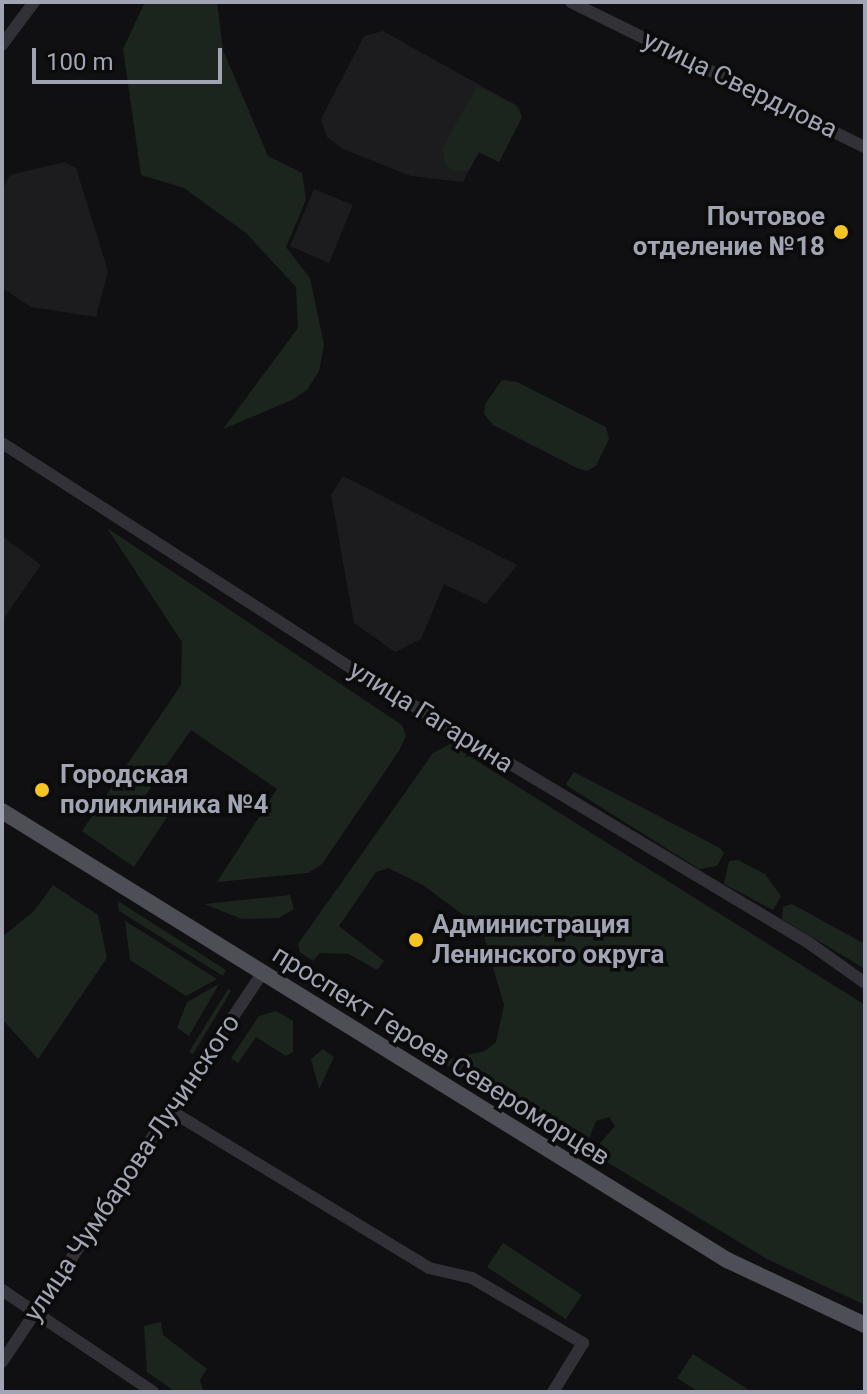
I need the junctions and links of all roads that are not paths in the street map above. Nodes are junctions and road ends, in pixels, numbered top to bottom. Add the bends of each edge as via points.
1 (34, 2) edge
2 (571, 2) edge
3 (2, 45) edge
4 (865, 147) edge
5 (2, 443) edge
6 (2, 811) edge
7 (262, 974) junction
8 (865, 983) edge
9 (171, 1111) junction
10 (2, 1290) edge
11 (37, 1311) junction
12 (865, 1325) edge
13 (2, 1362) edge
14 (153, 1392) edge
15 (553, 1392) edge

1 - 3 street
2 - 4 street, улица Свердлова
5 - 8 street, улица Гагарина via 364,676 809,943
6 - 7 main road, проспект Героев Североморцев
7 - 9 street, улица Чумбарова-Лучинского
7 - 12 main road, проспект Героев Североморцев via 727,1260
9 - 11 street, улица Чумбарова-Лучинского
9 - 15 street via 429,1268 472,1278 583,1343
10 - 11 street
11 - 13 street, улица Чумбарова-Лучинского
11 - 14 street

